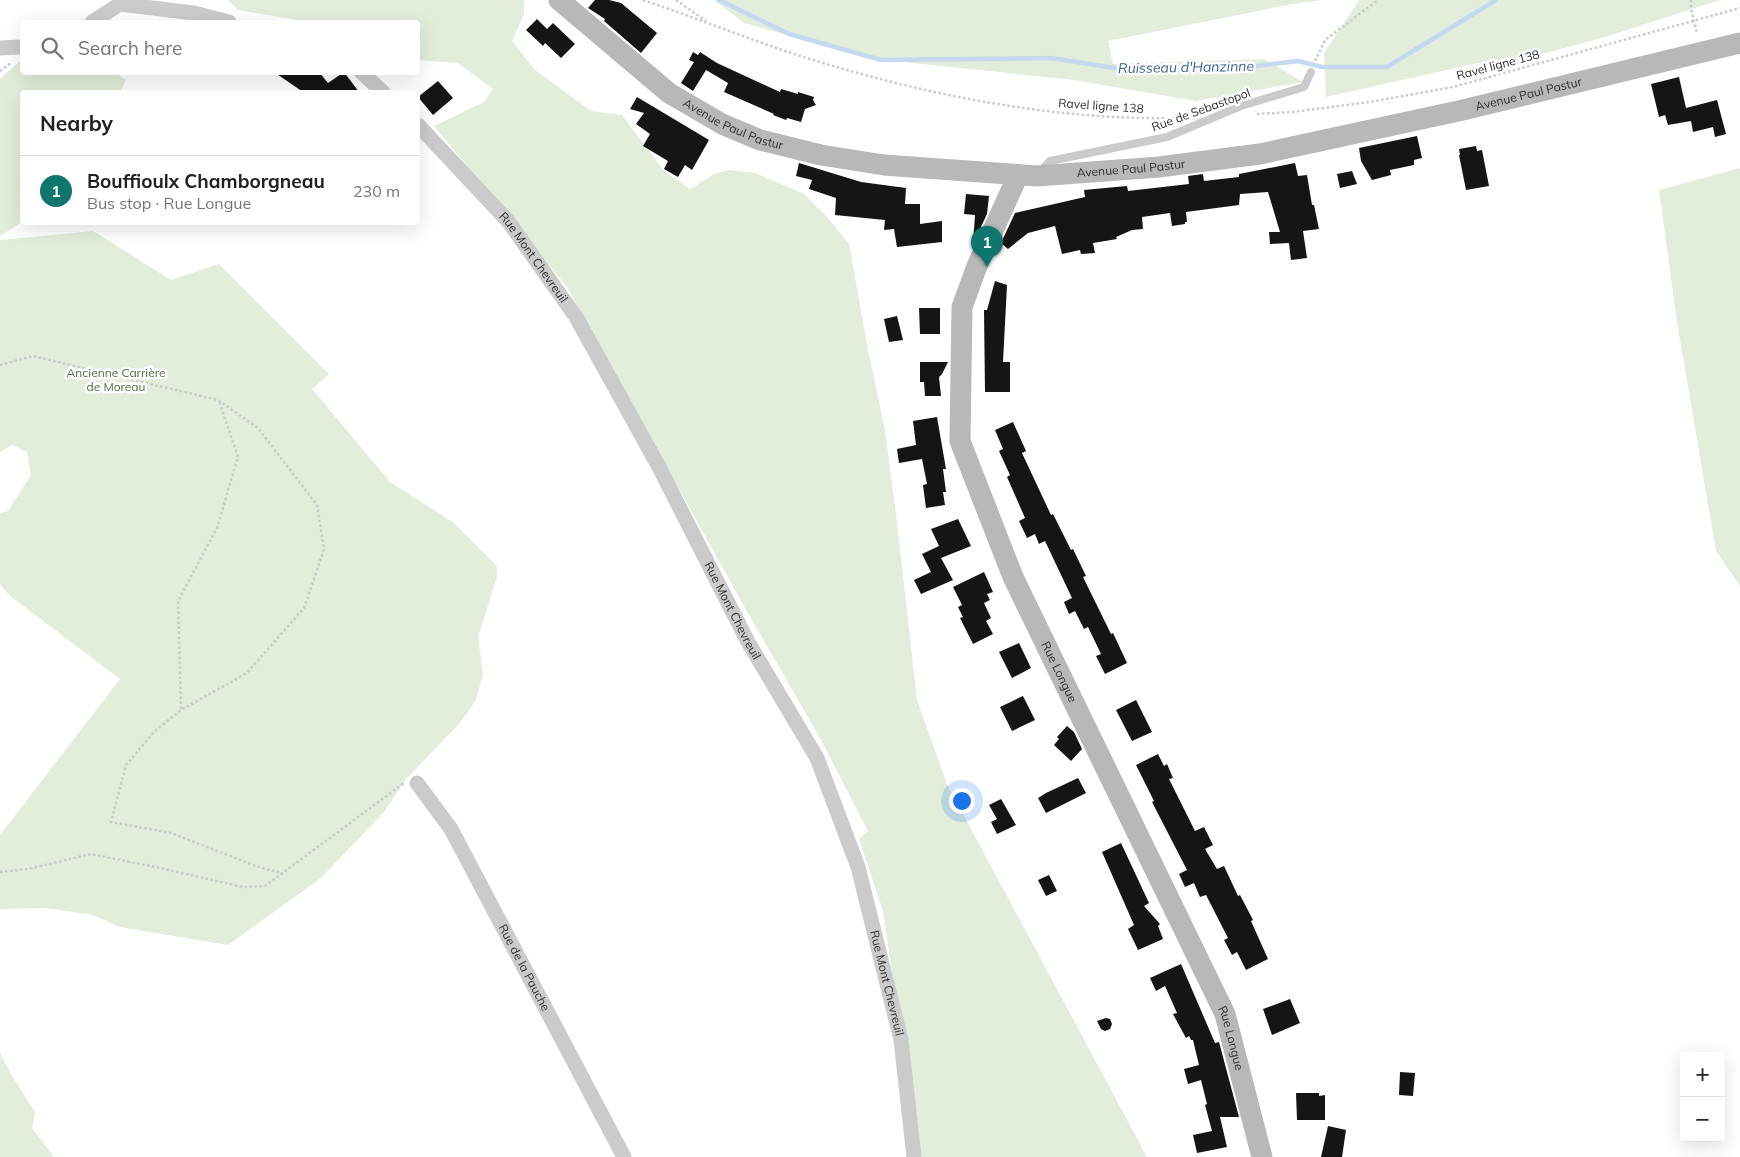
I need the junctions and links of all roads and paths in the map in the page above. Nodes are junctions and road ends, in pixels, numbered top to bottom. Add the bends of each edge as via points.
1 (559, 0) edge
2 (643, 0) edge
3 (676, 0) edge
4 (1378, 0) edge
5 (1692, 0) edge
6 (1740, 8) edge
7 (95, 20) edge
8 (221, 20) edge
9 (1694, 21) junction
10 (710, 24) junction
11 (1740, 43) edge
12 (20, 47) edge
13 (0, 48) edge
14 (1702, 53) junction
15 (1317, 57) dead end
16 (1311, 72) dead end
17 (364, 75) edge
18 (381, 90) edge
19 (1253, 114) dead end
20 (1182, 118) dead end
21 (420, 126) edge
22 (1028, 175) junction
23 (0, 366) edge
24 (218, 400) junction
25 (181, 710) junction
26 (417, 782) joint
27 (0, 872) edge
28 (282, 873) junction
29 (624, 1157) edge
30 (914, 1157) edge
31 (1262, 1157) edge

1 - 22 main road, Avenue Paul Pastur via 670,93 722,124 760,140 821,155 884,165
2 - 10 path, Ravel ligne 138
3 - 10 path
4 - 15 path via 1325,40
5 - 9 path
6 - 9 path, Ravel ligne 138
7 - 8 street via 120,4 194,13
9 - 14 path
9 - 19 path, Ravel ligne 138 via 1453,87 1370,102
10 - 20 path, Ravel ligne 138 via 783,50 901,85 1028,108 1096,116
11 - 14 main road, Avenue Paul Pastur
12 - 13 street
14 - 22 main road, Avenue Paul Pastur via 1260,154 1159,167
16 - 22 lane, Rue de Sebastopol via 1304,87 1241,106 1167,137 1050,161
17 - 18 street
21 - 30 street, Rue Mont Chevreuil via 508,221 576,317 659,467 748,642 817,758 858,867 901,1040
22 - 31 main road, Rue Longue via 977,266 962,307 960,441 1013,577 1225,1014
23 - 24 path via 34,356
24 - 25 path via 238,457 217,528 178,601
24 - 25 path via 258,428 317,506 324,550 304,608 247,672
25 - 28 path via 155,730 126,765 111,822 171,834
26 - 28 path via 402,783
26 - 29 street, Rue de la Pauche via 451,829
27 - 28 path via 91,854 243,887 265,886

